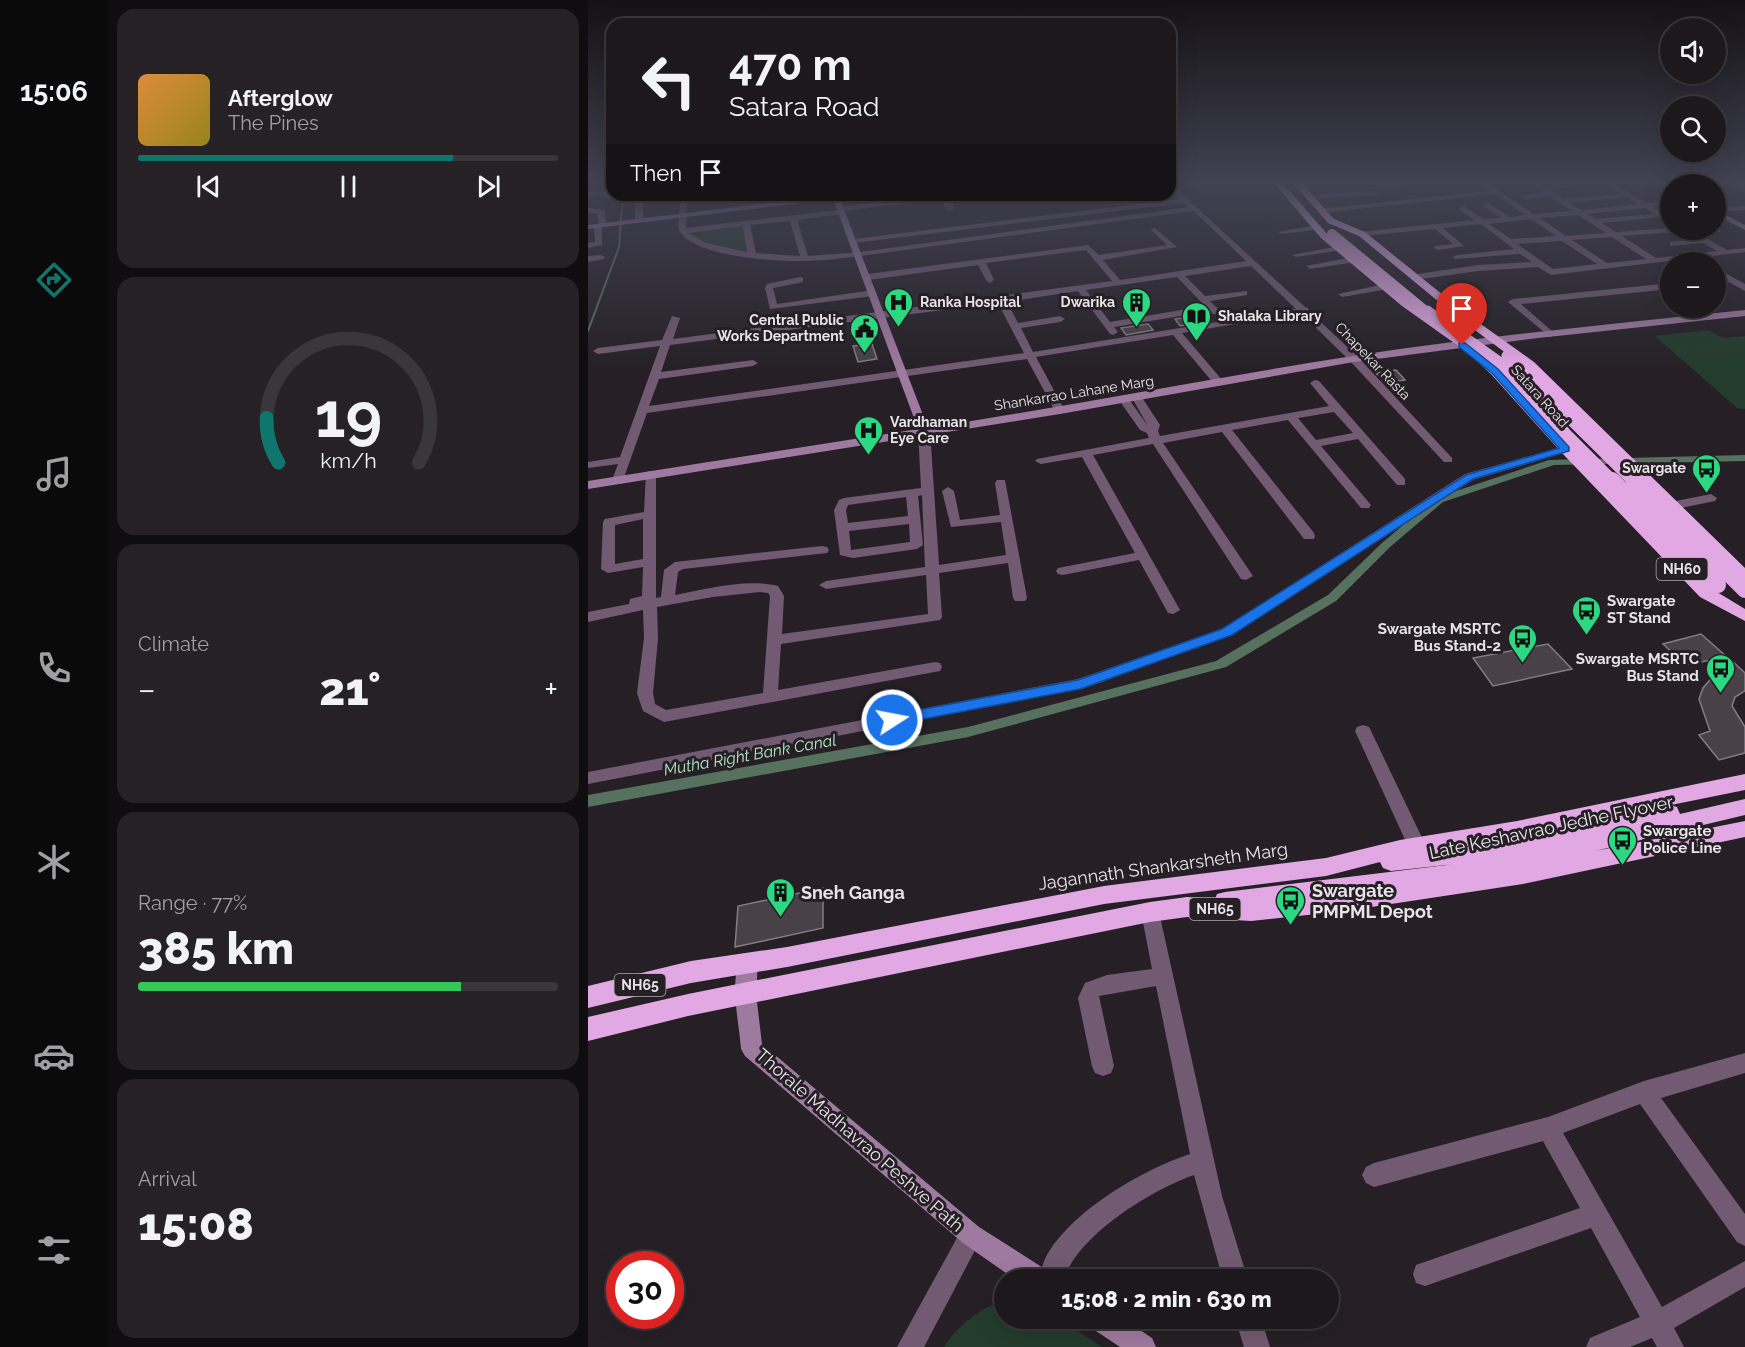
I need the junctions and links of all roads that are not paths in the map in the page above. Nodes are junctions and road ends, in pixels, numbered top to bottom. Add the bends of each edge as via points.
1 (704, 245) edge
2 (750, 245) edge
3 (801, 245) edge
4 (856, 245) edge
5 (928, 245) edge
6 (1170, 245) edge
7 (1234, 245) edge
8 (1335, 245) edge
9 (1354, 245) edge
10 (1363, 245) edge
11 (1375, 245) edge
12 (1459, 245) edge
13 (1513, 245) edge
14 (1575, 245) edge
15 (1631, 245) edge
16 (1713, 245) edge
17 (1339, 248) junction
18 (1438, 248) dead end
19 (1745, 249) edge
20 (1522, 251) junction
21 (1725, 252) joint
22 (1644, 253) junction
23 (860, 254) junction
24 (752, 255) junction
25 (1296, 255) dead end
26 (601, 257) dead end
27 (1457, 257) dead end
28 (1097, 258) junction
29 (588, 259) edge
30 (805, 259) junction
31 (1596, 259) junction
32 (1660, 259) edge
33 (1353, 260) junction
34 (1654, 260) junction
35 (981, 262) junction
36 (1139, 262) dead end
37 (1253, 262) junction
38 (1540, 264) junction
39 (1310, 266) dead end
40 (1104, 267) junction
41 (1607, 267) junction
42 (1179, 274) junction
43 (1726, 276) edge
44 (868, 277) junction
45 (1414, 277) junction
46 (990, 279) dead end
47 (1731, 279) junction
48 (800, 280) dead end
49 (1726, 280) edge
50 (1118, 283) junction
51 (1385, 287) junction
52 (1660, 287) edge
53 (1745, 288) edge
54 (1081, 289) junction
55 (873, 293) junction
56 (1244, 293) dead end
57 (1342, 294) dead end
58 (1203, 299) junction
59 (1001, 300) junction
60 (1212, 308) junction
61 (1305, 310) junction
62 (1745, 313) edge
63 (880, 317) junction
64 (675, 318) dead end
65 (1060, 319) dead end
66 (1745, 319) edge
67 (1226, 323) junction
68 (1108, 325) junction
69 (1014, 326) junction
70 (1176, 331) junction
71 (1550, 334) junction
72 (1119, 340) junction
73 (1501, 342) junction
74 (668, 344) junction
75 (1463, 347) junction
76 (598, 351) dead end
77 (1031, 355) junction
78 (1354, 359) junction
79 (753, 363) dead end
80 (902, 374) junction
81 (655, 376) junction
82 (1219, 383) junction
83 (1315, 383) dead end
84 (1137, 398) junction
85 (1124, 400) junction
86 (1337, 408) junction
87 (642, 410) junction
88 (1060, 411) junction
89 (1290, 416) junction
90 (1224, 427) junction
91 (924, 430) junction
92 (1361, 435) junction
93 (1154, 436) junction
94 (1314, 444) junction
95 (1567, 450) junction
96 (1086, 453) junction
97 (625, 460) junction
98 (1448, 460) dead end
99 (1041, 461) dead end
100 (588, 465) edge
101 (650, 475) junction
102 (618, 480) junction
103 (1401, 482) dead end
104 (1001, 483) dead end
105 (588, 485) edge
106 (927, 491) junction
107 (948, 491) dead end
108 (912, 493) junction
109 (1711, 498) dead end
110 (1365, 505) dead end
111 (1675, 507) junction
112 (1653, 510) dead end
113 (650, 514) junction
114 (1006, 518) junction
115 (916, 519) junction
116 (842, 528) junction
117 (1309, 536) dead end
118 (822, 549) dead end
119 (1142, 555) junction
120 (1012, 558) junction
121 (650, 562) junction
122 (1745, 562) edge
123 (932, 571) junction
124 (1063, 571) dead end
125 (1246, 576) dead end
126 (1745, 577) edge
127 (826, 585) dead end
128 (1745, 590) edge
129 (1020, 598) dead end
130 (668, 601) junction
131 (650, 604) junction
132 (1173, 610) dead end
133 (588, 611) edge
134 (1744, 616) edge
135 (588, 617) edge
136 (775, 640) junction
137 (934, 667) dead end
138 (770, 696) junction
139 (1364, 731) dead end
140 (588, 778) edge
141 (1745, 782) edge
142 (1745, 798) edge
143 (1745, 807) edge
144 (1745, 829) edge
145 (1417, 846) junction
146 (1326, 867) junction
147 (1187, 907) junction
148 (1150, 912) junction
149 (748, 963) junction
150 (1163, 976) junction
151 (746, 994) junction
152 (588, 997) edge
153 (588, 1029) edge
154 (1745, 1063) edge
155 (1103, 1066) dead end
156 (1644, 1092) junction
157 (1548, 1128) junction
158 (1202, 1161) junction
159 (1374, 1175) dead end
160 (1595, 1215) junction
161 (1745, 1234) edge
162 (971, 1235) junction
163 (1022, 1269) edge
164 (1054, 1269) edge
165 (1233, 1269) edge
166 (1745, 1273) edge
167 (1425, 1274) dead end
168 (1659, 1323) junction
169 (1116, 1329) edge
170 (1251, 1329) edge
171 (910, 1347) edge
172 (1143, 1347) edge
173 (1257, 1347) edge
174 (1599, 1347) edge
175 (1671, 1347) edge

1 - 24 street
2 - 24 street
3 - 30 street
4 - 23 main road
5 - 23 street
6 - 28 street via 1173,248
7 - 37 street, Chapekar Rasta
8 - 17 highway, Satara Road / NH60
9 - 134 highway, bridge via 1438,321 1503,366
10 - 128 highway, bridge via 1512,359
11 - 45 highway, Satara Road
12 - 18 street
13 - 20 street
14 - 31 street
15 - 22 street
16 - 21 street
17 - 25 street
17 - 33 highway, Satara Road / NH60
19 - 21 street
20 - 27 street
20 - 38 street
22 - 31 street
22 - 34 street
23 - 30 street
23 - 44 main road
24 - 30 street
26 - 29 street
28 - 35 street via 1088,247
28 - 40 street
31 - 41 street
32 - 34 street
33 - 39 street
33 - 51 highway, Satara Road / NH60
34 - 41 street
35 - 44 street
35 - 46 street
36 - 40 street
37 - 42 street
37 - 61 street, Chapekar Rasta
38 - 41 street via 1551,272
38 - 45 street
40 - 50 street
42 - 50 street
42 - 58 street
43 - 47 street
44 - 55 main road
45 - 73 highway, Satara Road
47 - 49 street
47 - 53 street
48 - 55 street via 770,286 773,307
50 - 54 street
51 - 57 street
51 - 75 highway, Satara Road / NH60
52 - 71 street via 1512,302
54 - 59 street
54 - 68 street
55 - 63 main road
56 - 58 street
58 - 60 street
59 - 63 street
59 - 69 street
60 - 67 street
60 - 68 street
61 - 67 street
61 - 78 street, Chapekar Rasta
62 - 71 main road
63 - 74 street
63 - 80 main road
64 - 74 street
65 - 69 street
66 - 73 main road
67 - 70 street
68 - 72 street
69 - 77 street
70 - 72 street
70 - 82 street
71 - 73 main road
72 - 77 street
73 - 75 main road, Shankarrao Lahane Marg
73 - 111 highway, Satara Road / NH60 via 1530,365
74 - 76 street
74 - 81 street
75 - 78 main road, Shankarrao Lahane Marg
75 - 95 highway, Satara Road / NH60 via 1495,371
77 - 80 street
77 - 88 street
78 - 82 main road, Shankarrao Lahane Marg
78 - 98 street, Chapekar Rasta
79 - 81 street
80 - 87 street
80 - 91 main road
81 - 87 street
82 - 84 main road, Shankarrao Lahane Marg
83 - 86 street
84 - 85 main road, Shankarrao Lahane Marg
84 - 93 street via 1155,425
85 - 88 main road, Shankarrao Lahane Marg
85 - 93 street
86 - 89 street
86 - 92 street
87 - 97 street
88 - 91 main road, Shankarrao Lahane Marg
89 - 90 street
89 - 94 street
90 - 93 street
90 - 117 street
91 - 101 main road, Shankarrao Lahane Marg
91 - 106 street
92 - 94 street
92 - 103 street
93 - 96 street
93 - 125 street
94 - 110 street
95 - 134 highway, Satara Road / NH60 via 1706,593
95 - 140 street via 1469,477 1227,632 1080,684
96 - 99 street
96 - 119 street
97 - 100 street
97 - 102 street
101 - 102 main road, Shankarrao Lahane Marg
101 - 113 street
102 - 105 main road, Shankarrao Lahane Marg
104 - 114 street
106 - 108 street
106 - 123 street
107 - 114 street via 955,524
108 - 115 street
108 - 116 street via 843,503
109 - 111 street
111 - 112 street
111 - 122 highway
111 - 126 highway, Satara Road / NH60
113 - 121 street
113 - 121 street via 609,522 608,569
114 - 120 street
115 - 116 street
115 - 116 street via 917,545 853,554 844,552
118 - 130 street via 680,565 671,570
119 - 124 street
119 - 132 street
120 - 123 street
120 - 129 street
121 - 133 street via 649,599
123 - 127 street
123 - 136 street via 935,617
130 - 131 street
130 - 136 street via 768,587 777,593
131 - 135 street
131 - 138 street via 645,693 648,707 654,712 675,716
136 - 138 street
137 - 138 street
139 - 145 street
141 - 145 highway, Jagannath Shankarsheth Marg / NH65
142 - 146 highway via 1462,854
143 - 147 highway, Late Keshavrao Jedhe Flyover via 1447,874
144 - 147 highway, NH65 via 1523,875 1357,901 1251,911
145 - 146 highway, Jagannath Shankarsheth Marg / NH65
146 - 149 highway, Jagannath Shankarsheth Marg / NH65 via 1104,895
147 - 148 highway, NH65
148 - 150 street
148 - 151 highway, NH65
149 - 151 main road, Thorale Madhavrao Peshve Path
149 - 152 highway, Jagannath Shankarsheth Marg / NH65 via 691,972
150 - 155 street via 1092,989 1088,998
150 - 158 street
151 - 153 highway, NH65
151 - 162 main road, Thorale Madhavrao Peshve Path via 752,1049
154 - 156 street
156 - 157 street
156 - 161 street
157 - 159 street
157 - 160 street
158 - 164 street via 1167,1173 1104,1213 1072,1241
158 - 165 street
160 - 167 street
160 - 168 street
162 - 163 main road, Thorale Madhavrao Peshve Path
162 - 171 street
166 - 168 street
168 - 174 street
168 - 175 street
169 - 172 main road
170 - 173 street

